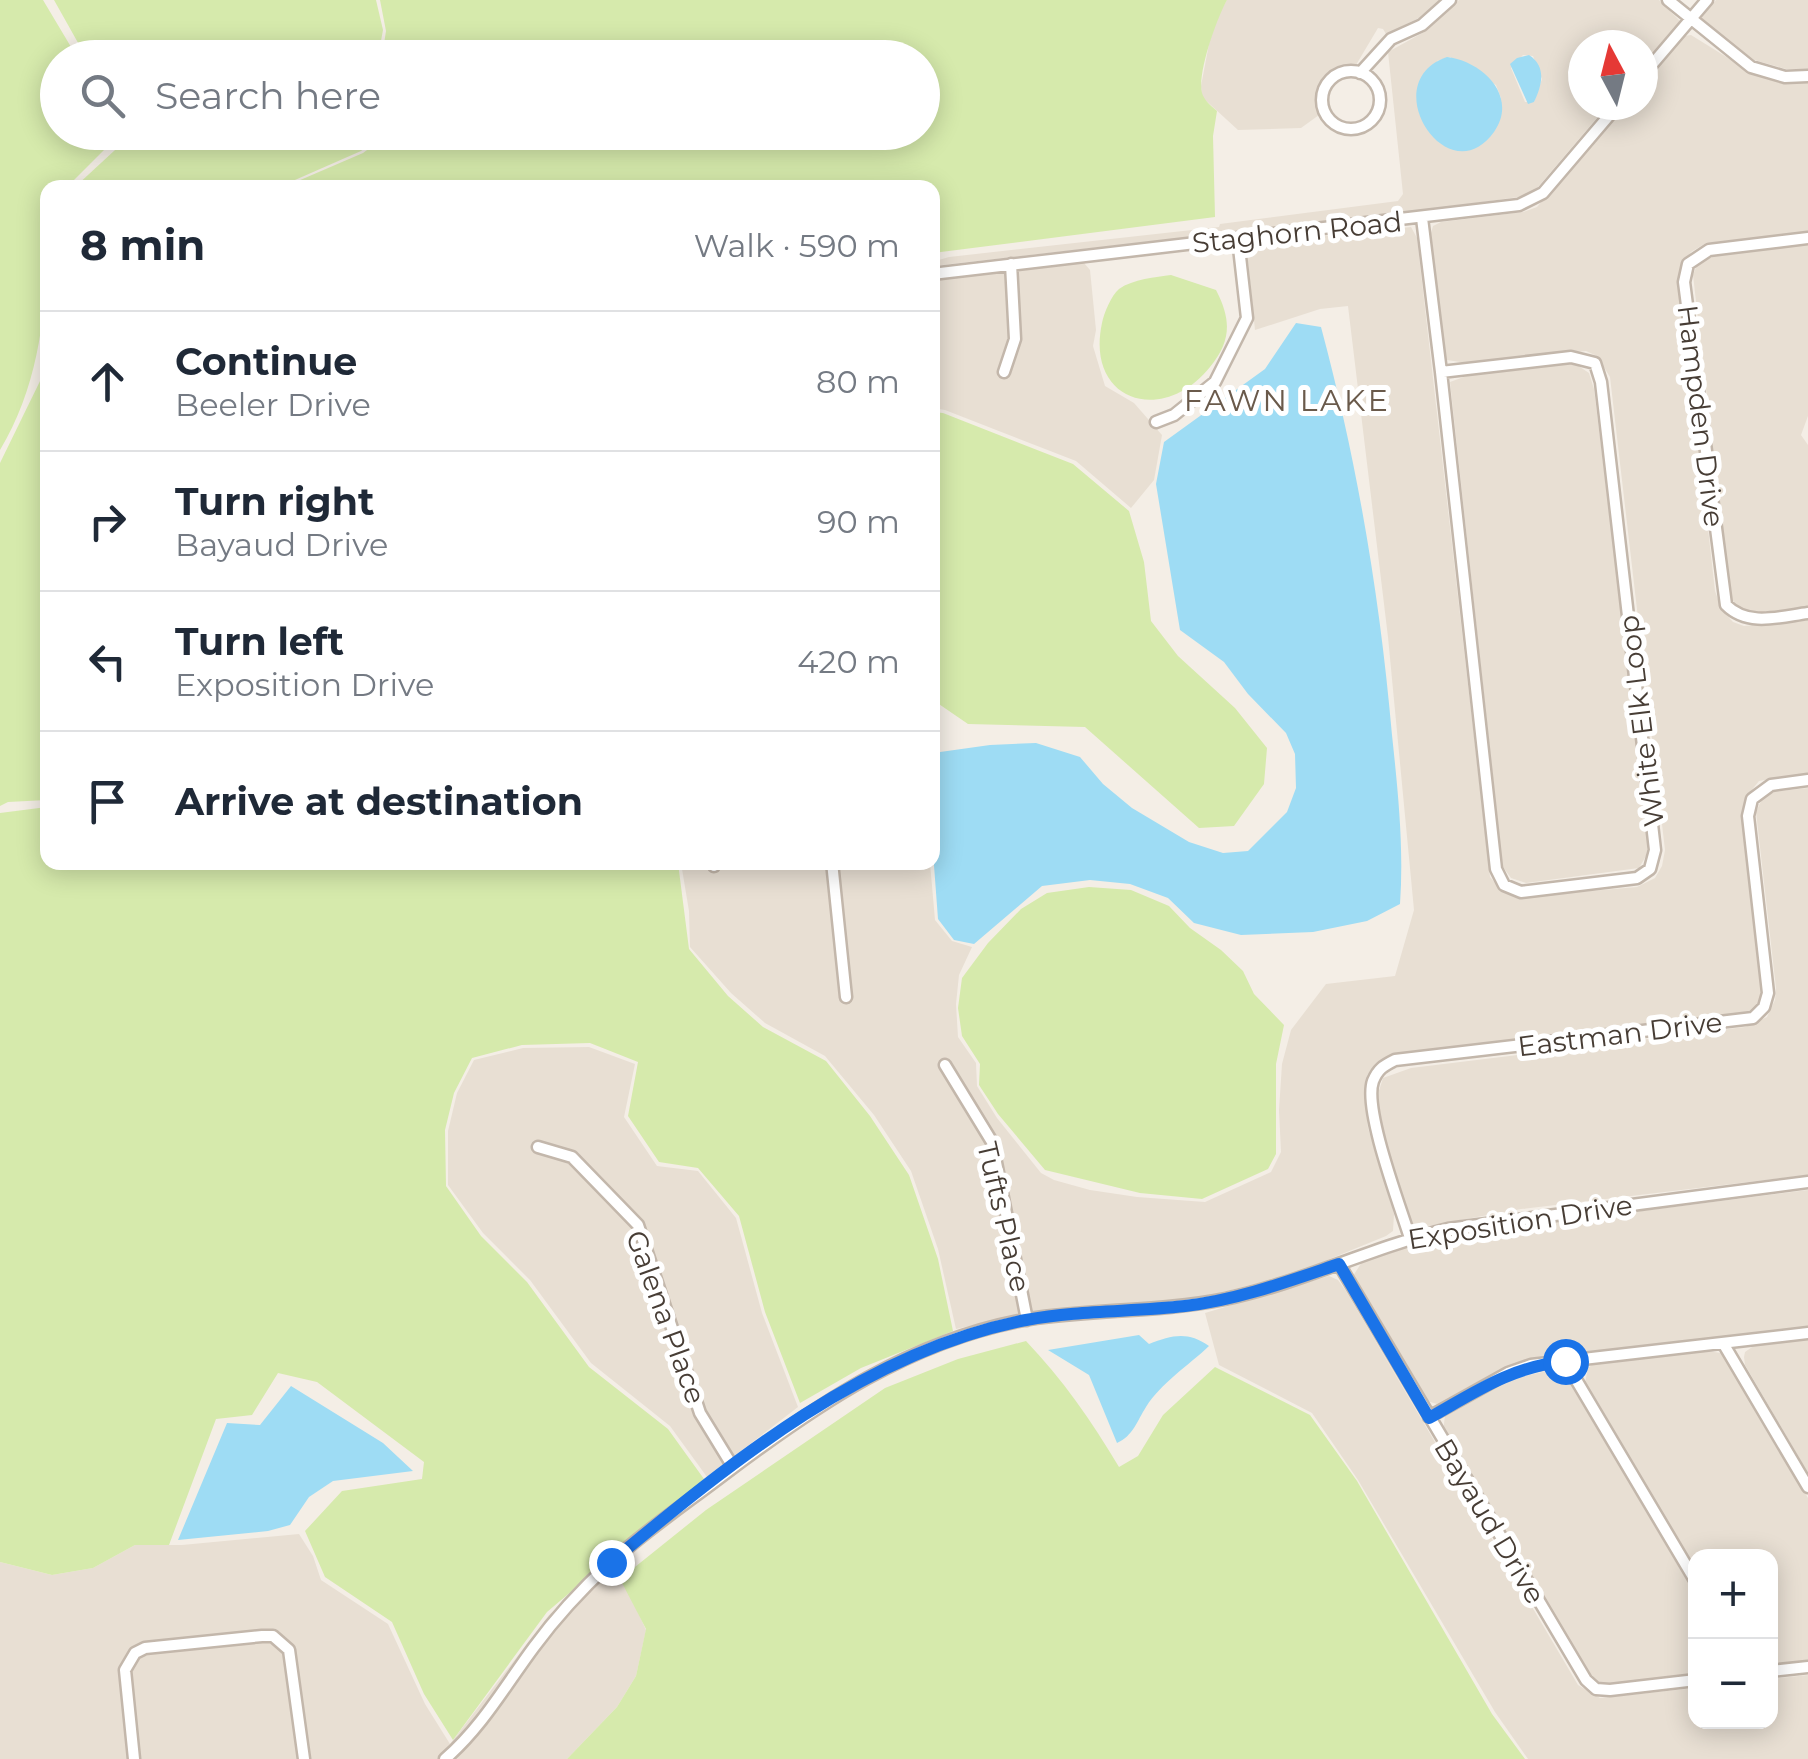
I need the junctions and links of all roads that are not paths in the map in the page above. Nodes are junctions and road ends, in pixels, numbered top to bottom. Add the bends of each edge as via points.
1 (1450, 0) edge
2 (1668, 0) edge
3 (1707, 0) edge
4 (1690, 20) junction
5 (1658, 58) edge
6 (1360, 72) junction
7 (1808, 76) edge
8 (1605, 120) edge
9 (1422, 218) junction
10 (1808, 238) edge
11 (1238, 239) junction
12 (1011, 264) junction
13 (940, 273) edge
14 (1004, 372) dead end
15 (1441, 372) junction
16 (1156, 422) dead end
17 (1808, 613) edge
18 (1808, 780) edge
19 (833, 870) edge
20 (846, 997) dead end
21 (945, 1064) dead end
22 (538, 1147) dead end
23 (1808, 1182) edge
24 (1410, 1238) junction
25 (1339, 1264) junction
26 (1027, 1320) junction
27 (1808, 1333) edge
28 (1723, 1343) junction
29 (1565, 1361) junction
30 (1429, 1418) junction
31 (733, 1467) junction
32 (1808, 1487) edge
33 (1688, 1569) edge
34 (1808, 1667) edge
35 (1778, 1671) edge
36 (1688, 1681) edge
37 (134, 1759) edge
38 (304, 1759) edge
39 (445, 1759) edge

1 - 6 street via 1391,39
2 - 4 street
3 - 4 street
4 - 5 street
4 - 7 street via 1751,67
6 - 6 street via 1333,78 1323,94 1330,120 1347,129 1365,126 1378,111 1375,84
8 - 9 street, Staghorn Road via 1534,200
9 - 11 street, Staghorn Road
9 - 15 street, White Elk Loop
10 - 17 street, Hampden Drive via 1708,250 1688,264 1684,282 1726,606 1752,620
11 - 12 street, Staghorn Road
11 - 16 street via 1247,318 1242,330 1216,382
12 - 13 street, Staghorn Road
12 - 14 street via 1015,339
15 - 15 street, White Elk Loop via 1496,869 1504,886 1521,892 1638,878 1650,869 1656,850 1595,363 1571,356
18 - 24 street, Eastman Drive via 1771,785 1752,798 1748,816 1768,993 1752,1018 1380,1067 1371,1085 1374,1119
19 - 20 street
21 - 26 street, Tufts Place via 992,1142
22 - 31 street, Galena Place via 572,1158 638,1226 700,1413
23 - 24 street, Exposition Drive via 1486,1222
24 - 25 street, Exposition Drive
25 - 26 street, Exposition Drive via 1186,1306
25 - 30 street, Bayaud Drive
26 - 31 street, Exposition Drive via 953,1340 875,1373
27 - 28 street
28 - 29 street
28 - 32 street
29 - 30 street via 1508,1373
29 - 33 street
30 - 36 street, Bayaud Drive via 1586,1680 1610,1690
31 - 39 street, Exposition Drive via 580,1592 487,1715
34 - 35 street
37 - 38 street via 125,1670 135,1653 272,1636 289,1650

